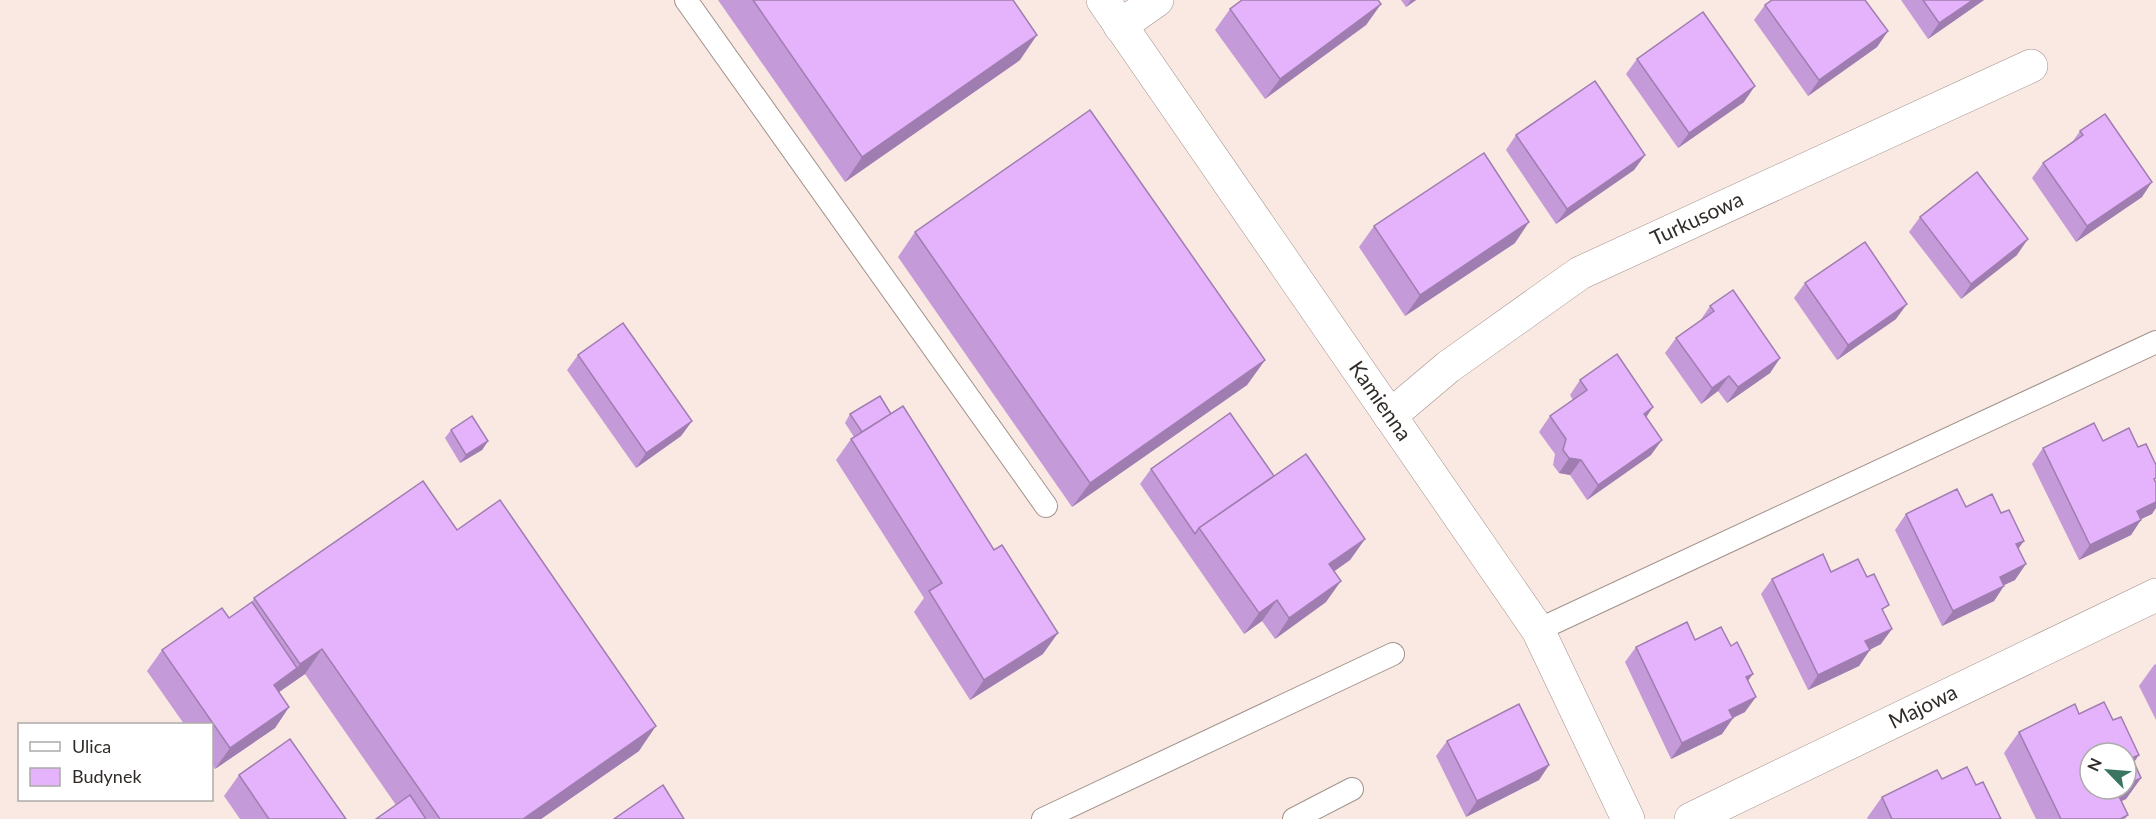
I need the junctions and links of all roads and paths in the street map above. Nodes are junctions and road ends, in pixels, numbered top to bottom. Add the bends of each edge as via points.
1 (686, 0) edge
2 (1157, 0) edge
3 (1112, 13) edge
4 (2031, 66) dead end
5 (2156, 342) edge
6 (1390, 416) junction
7 (1046, 506) dead end
8 (2156, 595) edge
9 (1538, 630) junction
10 (1393, 654) dead end
11 (1352, 789) dead end
12 (1043, 819) edge
13 (1294, 819) edge
14 (1628, 819) edge
15 (1690, 819) edge

1 - 7 lane
2 - 3 street
3 - 6 street, Kamienna
4 - 6 street, Turkusowa via 1580,273 1448,367
5 - 9 lane
6 - 9 street, Kamienna
8 - 15 street, Majowa
9 - 14 street, Kamienna
10 - 12 lane
11 - 13 lane

